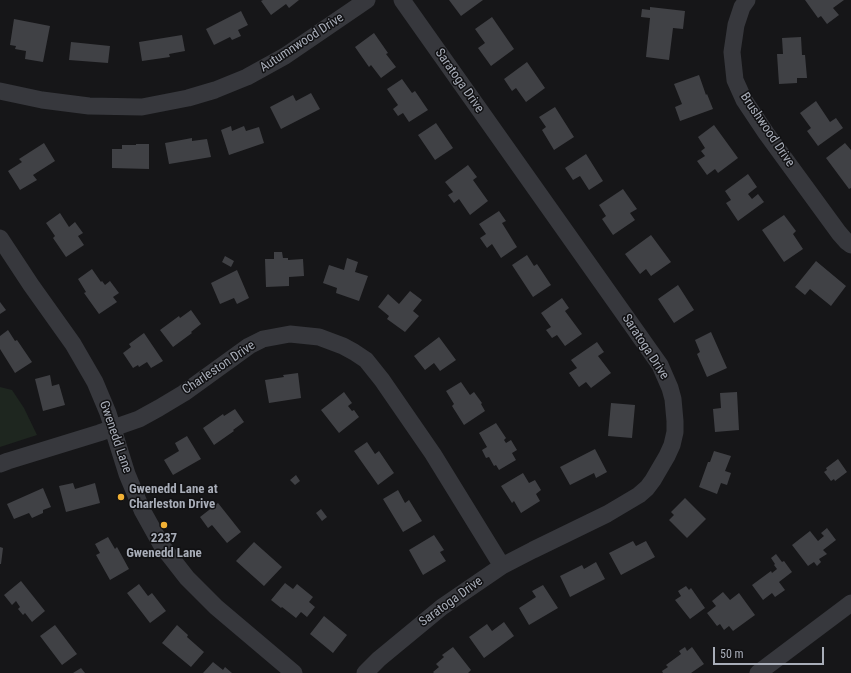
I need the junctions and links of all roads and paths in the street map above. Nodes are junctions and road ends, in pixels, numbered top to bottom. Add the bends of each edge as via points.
1 (367, 0) edge
2 (402, 0) edge
3 (747, 0) edge
4 (0, 91) edge
5 (0, 238) edge
6 (851, 245) edge
7 (113, 429) junction
8 (0, 464) edge
9 (502, 566) junction
10 (851, 603) edge
11 (294, 673) edge
12 (365, 673) edge
13 (758, 673) edge

1 - 4 street, Autumnwood Drive via 285,56 247,78 188,98 142,106 89,106
2 - 9 street, Saratoga Drive via 660,365 673,399 675,432 672,445 661,468 647,488 607,514
3 - 6 street, Brushwood Drive via 736,24 732,52 735,80 744,100 766,133 838,232
5 - 7 street, Gwenedd Lane via 73,344 95,382
7 - 8 street, Charleston Drive
7 - 9 street, Charleston Drive via 139,420 184,393 248,346 263,339 290,334 332,341 366,360 382,380 433,454
7 - 11 street, Gwenedd Lane via 142,510 162,546 187,578 216,607
9 - 12 street, Saratoga Drive via 442,607
10 - 13 street

